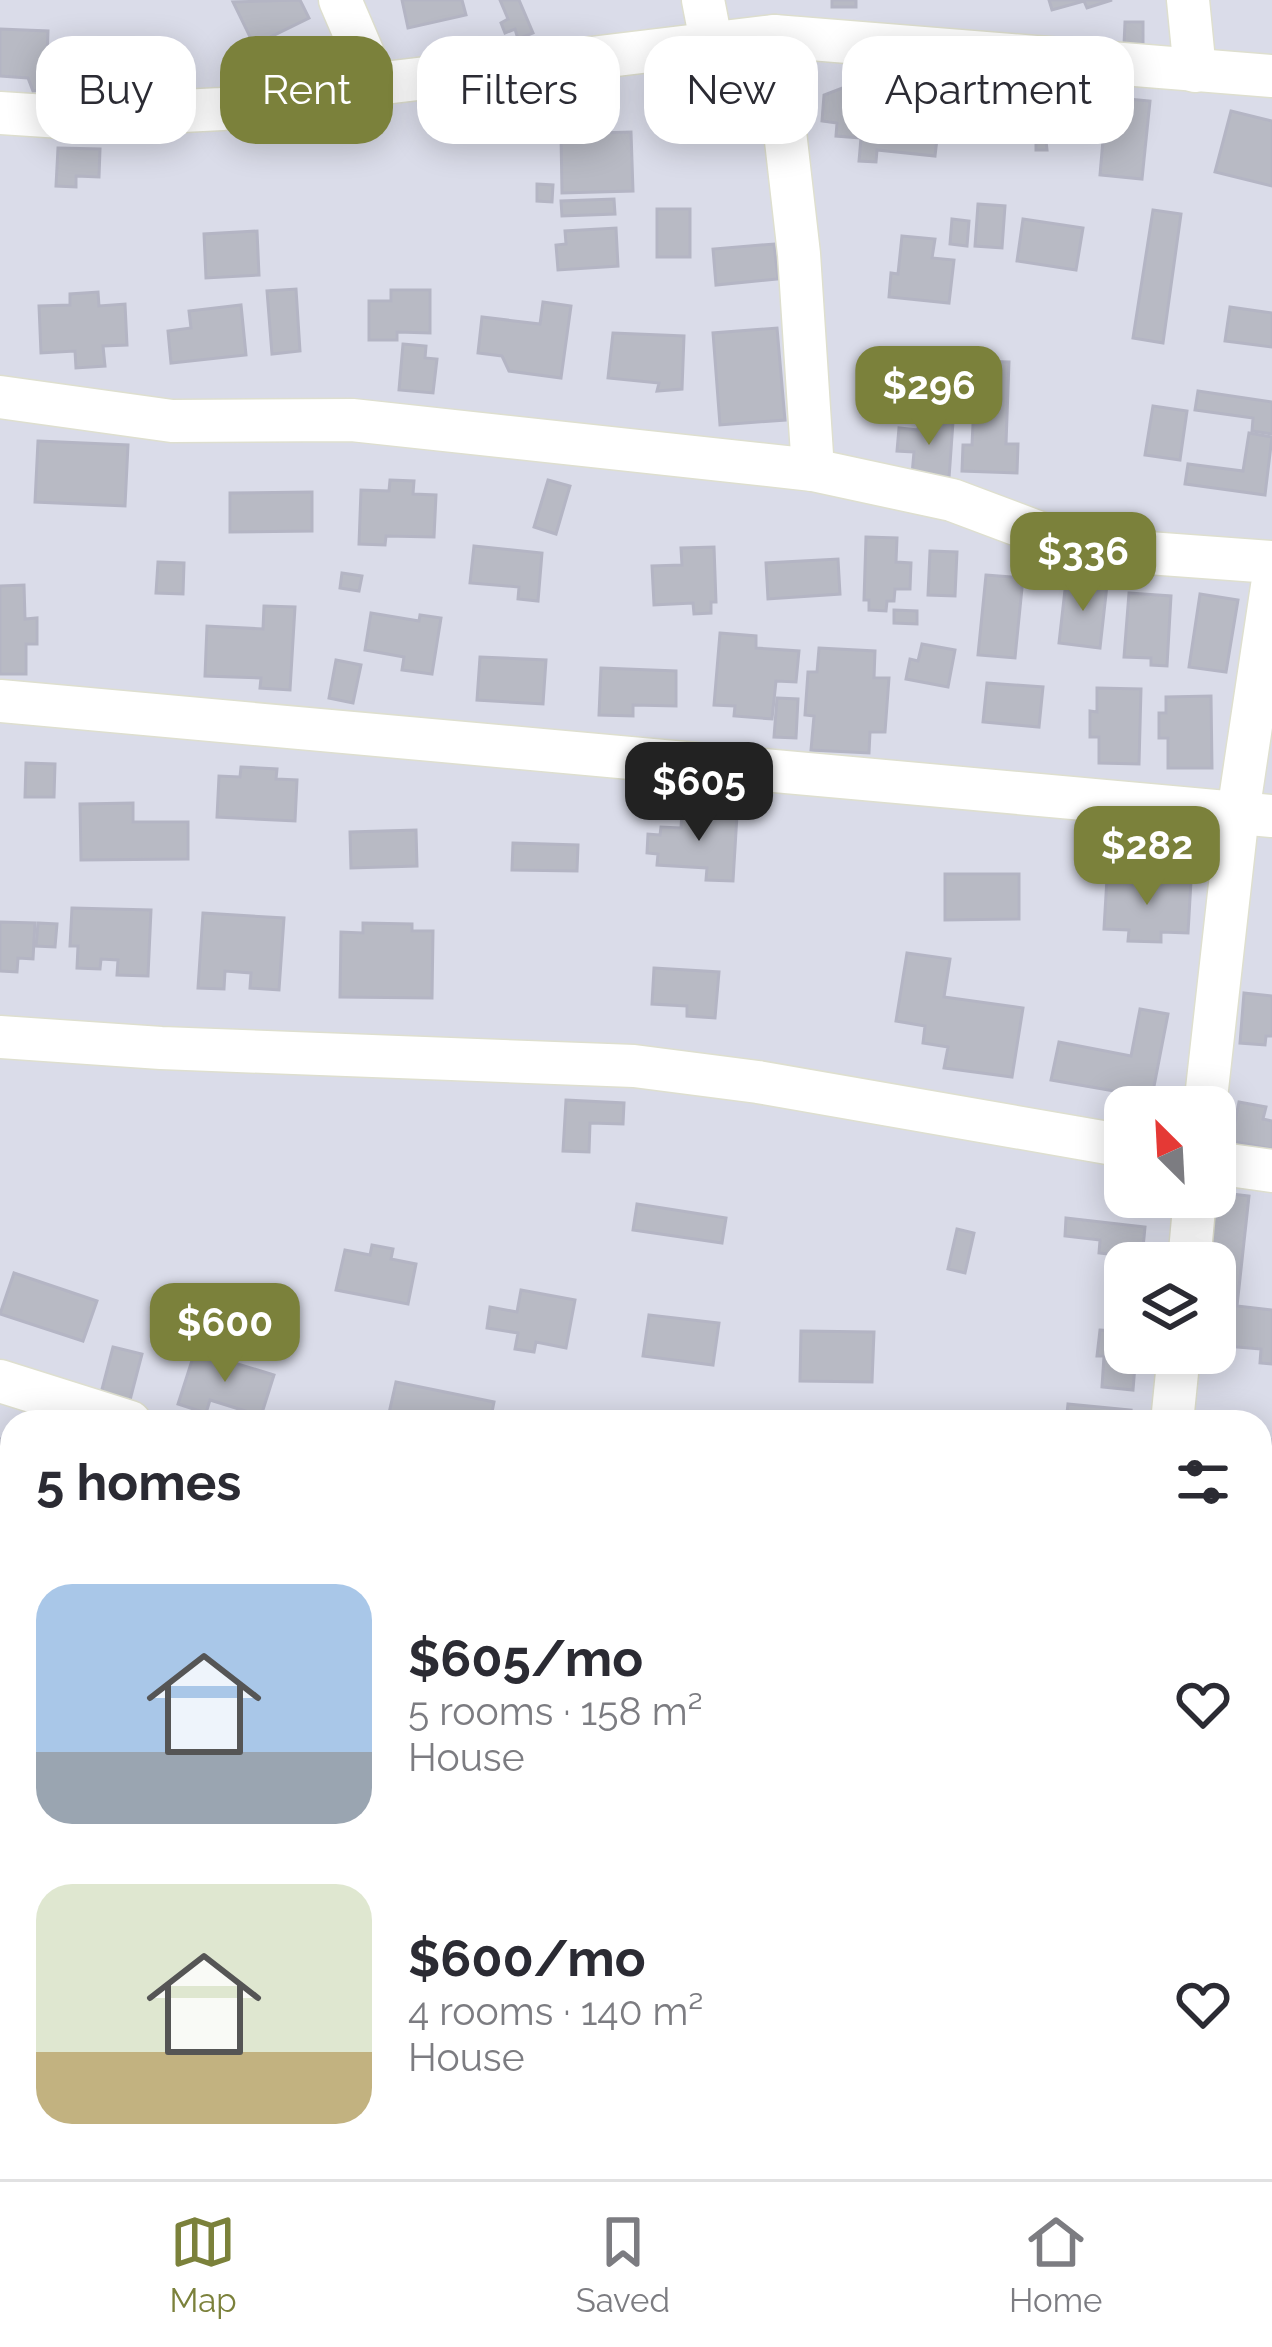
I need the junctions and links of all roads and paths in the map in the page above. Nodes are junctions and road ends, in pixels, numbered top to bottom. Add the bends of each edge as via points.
1 (340, 0) edge
2 (703, 0) edge
3 (1188, 0) edge
4 (355, 36) edge
5 (710, 36) edge
6 (818, 40) edge
7 (644, 54) edge
8 (1195, 71) junction
9 (1272, 76) edge
10 (393, 83) edge
11 (220, 109) edge
12 (0, 113) edge
13 (786, 144) edge
14 (0, 398) edge
15 (813, 470) junction
16 (1272, 562) edge
17 (1272, 586) edge
18 (0, 700) edge
19 (1255, 815) edge
20 (0, 1037) edge
21 (1209, 1086) edge
22 (1104, 1142) edge
23 (1236, 1166) edge
24 (1272, 1172) edge
25 (1177, 1374) edge
26 (0, 1381) edge
27 (92, 1410) edge
28 (1173, 1410) edge

1 - 4 street
2 - 5 street
3 - 8 street
6 - 8 street
7 - 10 street
8 - 9 street
11 - 12 street via 62,118
13 - 15 street
14 - 15 street via 172,422 352,420
15 - 16 street via 952,500 1081,548
17 - 19 street
18 - 19 street
19 - 21 street
20 - 22 street via 634,1066
23 - 24 street
25 - 28 street
26 - 27 street

